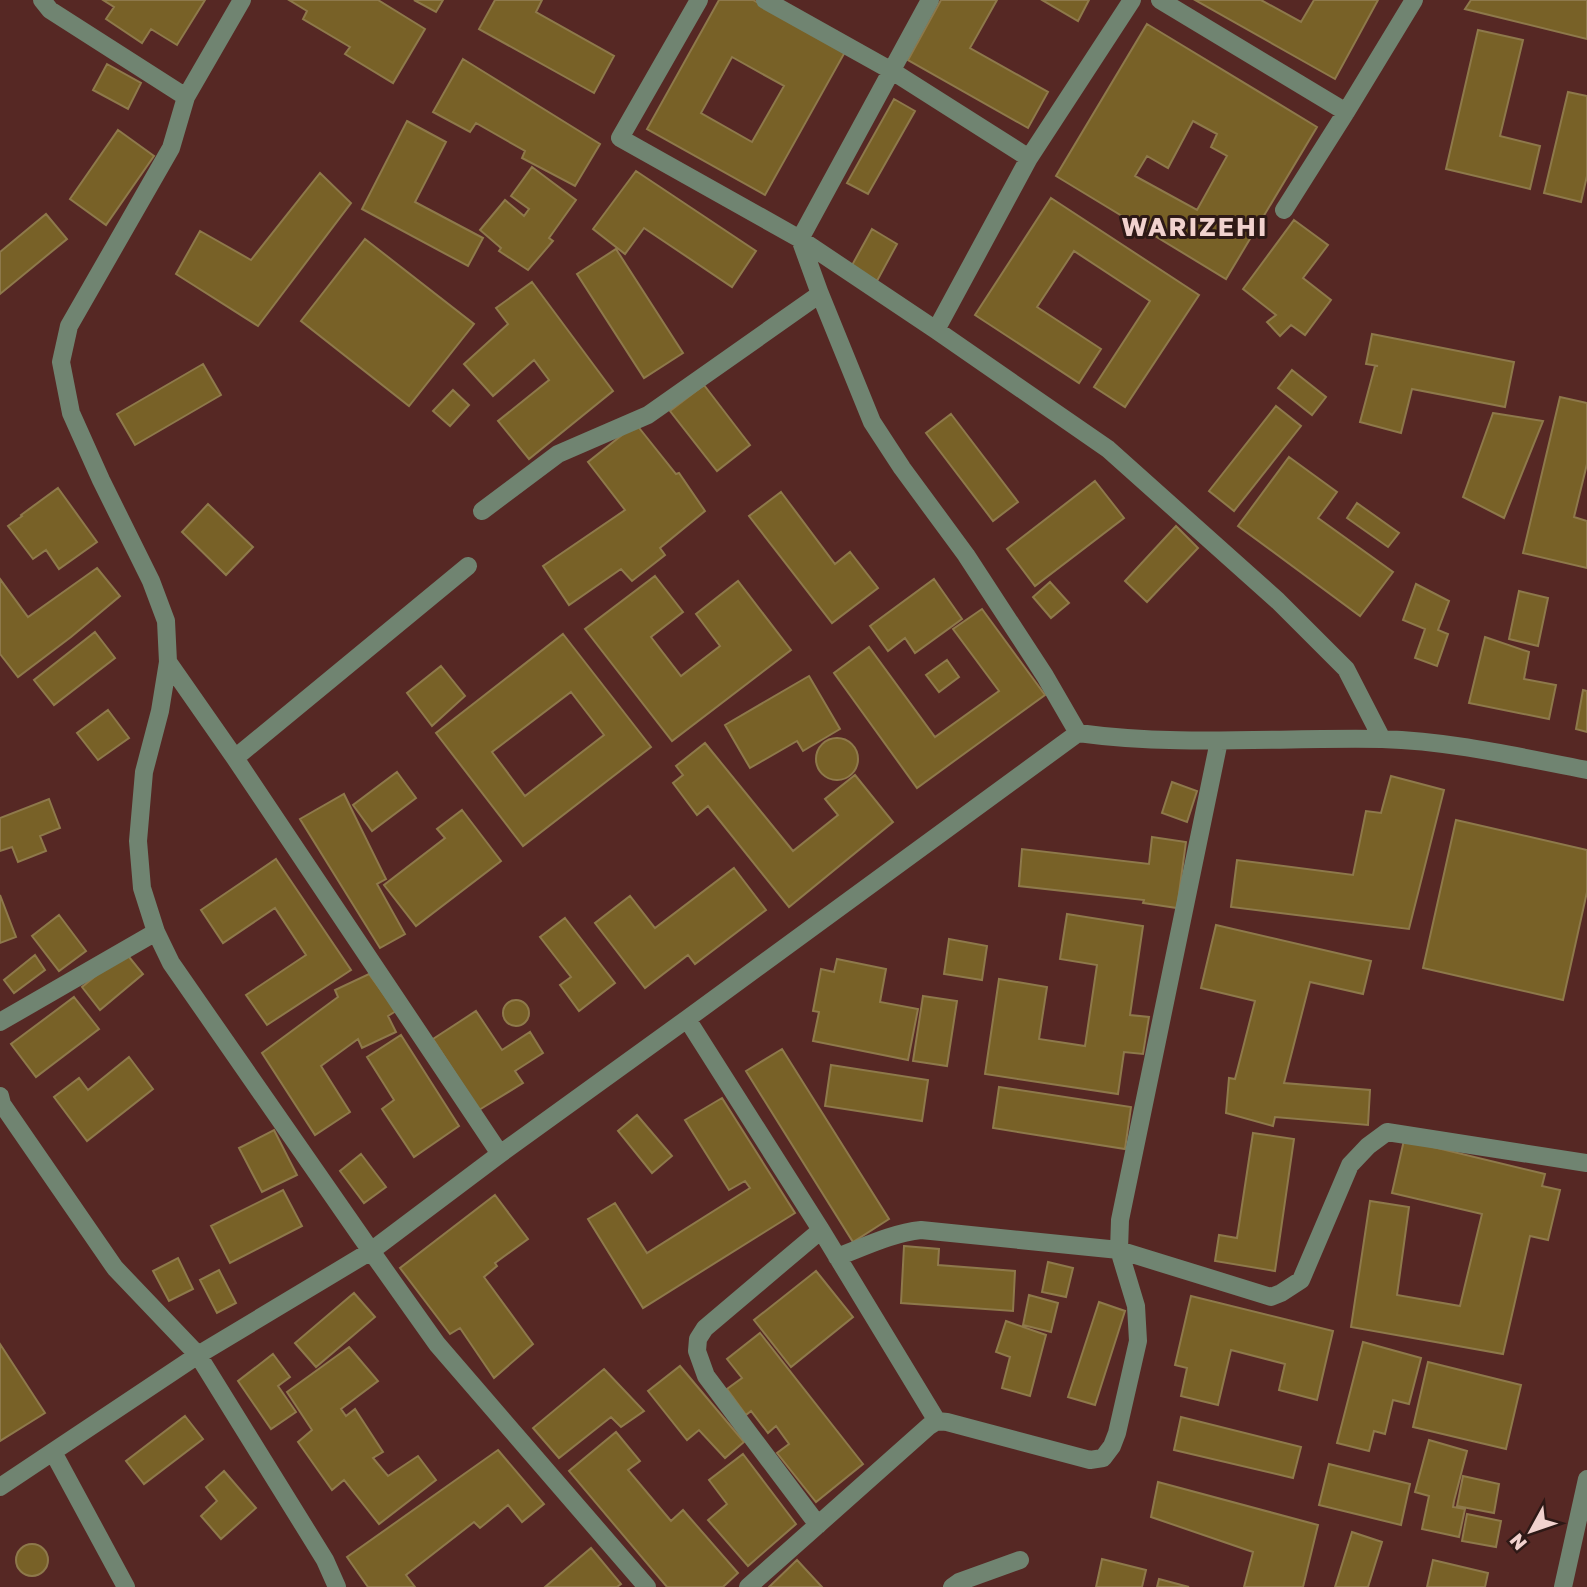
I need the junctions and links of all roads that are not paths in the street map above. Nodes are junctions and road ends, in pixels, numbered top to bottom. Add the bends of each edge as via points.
1 (42, 0) edge
2 (242, 0) edge
3 (699, 0) edge
4 (765, 0) edge
5 (930, 0) edge
6 (1132, 0) edge
7 (1160, 0) edge
8 (1415, 0) edge
9 (892, 71) junction
10 (186, 97) junction
11 (1346, 112) junction
12 (1029, 158) junction
13 (1284, 210) dead end
14 (800, 239) junction
15 (820, 294) junction
16 (936, 330) junction
17 (482, 511) dead end
18 (468, 566) dead end
19 (167, 662) junction
20 (1078, 733) junction
21 (1382, 739) junction
22 (1219, 741) junction
23 (235, 758) junction
24 (1587, 770) edge
25 (156, 932) junction
26 (687, 1019) junction
27 (0, 1022) edge
28 (0, 1096) edge
29 (500, 1154) junction
30 (1587, 1163) edge
31 (821, 1230) junction
32 (1119, 1250) junction
33 (371, 1251) junction
34 (837, 1257) junction
35 (198, 1355) junction
36 (937, 1421) junction
37 (53, 1452) junction
38 (1587, 1479) edge
39 (0, 1488) edge
40 (818, 1525) junction
41 (1020, 1559) dead end
42 (126, 1587) edge
43 (337, 1587) edge
44 (647, 1587) edge
45 (748, 1587) edge
46 (952, 1587) edge
47 (1563, 1587) edge

1 - 10 street via 50,10
2 - 10 street
3 - 14 street via 620,138
4 - 9 street
5 - 9 street
6 - 12 street
7 - 11 street
8 - 11 street
9 - 12 street
9 - 14 street
10 - 19 street via 171,148 69,326 61,362 71,412 166,621
11 - 13 street
12 - 16 street
14 - 15 street
14 - 16 street
15 - 17 street via 648,415 558,454
15 - 20 street via 872,422 966,555
16 - 21 street via 1108,449 1278,601 1346,668
18 - 23 street
19 - 23 street
19 - 25 street via 144,772 138,841 142,888
20 - 22 street
20 - 26 street
21 - 22 street
21 - 24 street via 1443,743
22 - 32 street via 1120,1220
23 - 29 street
25 - 27 street
25 - 33 street via 171,963
26 - 29 street
26 - 31 street
28 - 35 street via 115,1268
29 - 33 street
30 - 32 street via 1387,1132 1350,1165 1300,1280 1271,1297
31 - 34 street
31 - 40 street via 705,1328 697,1351 706,1376
32 - 34 street via 922,1230 907,1231
32 - 36 street via 1136,1306 1138,1341 1117,1433 1103,1458 1090,1460
33 - 35 street
33 - 44 street via 438,1344
34 - 36 street
35 - 37 street
35 - 43 street via 325,1560
36 - 40 street
37 - 39 street
37 - 42 street
38 - 47 street
40 - 45 street
41 - 46 street

